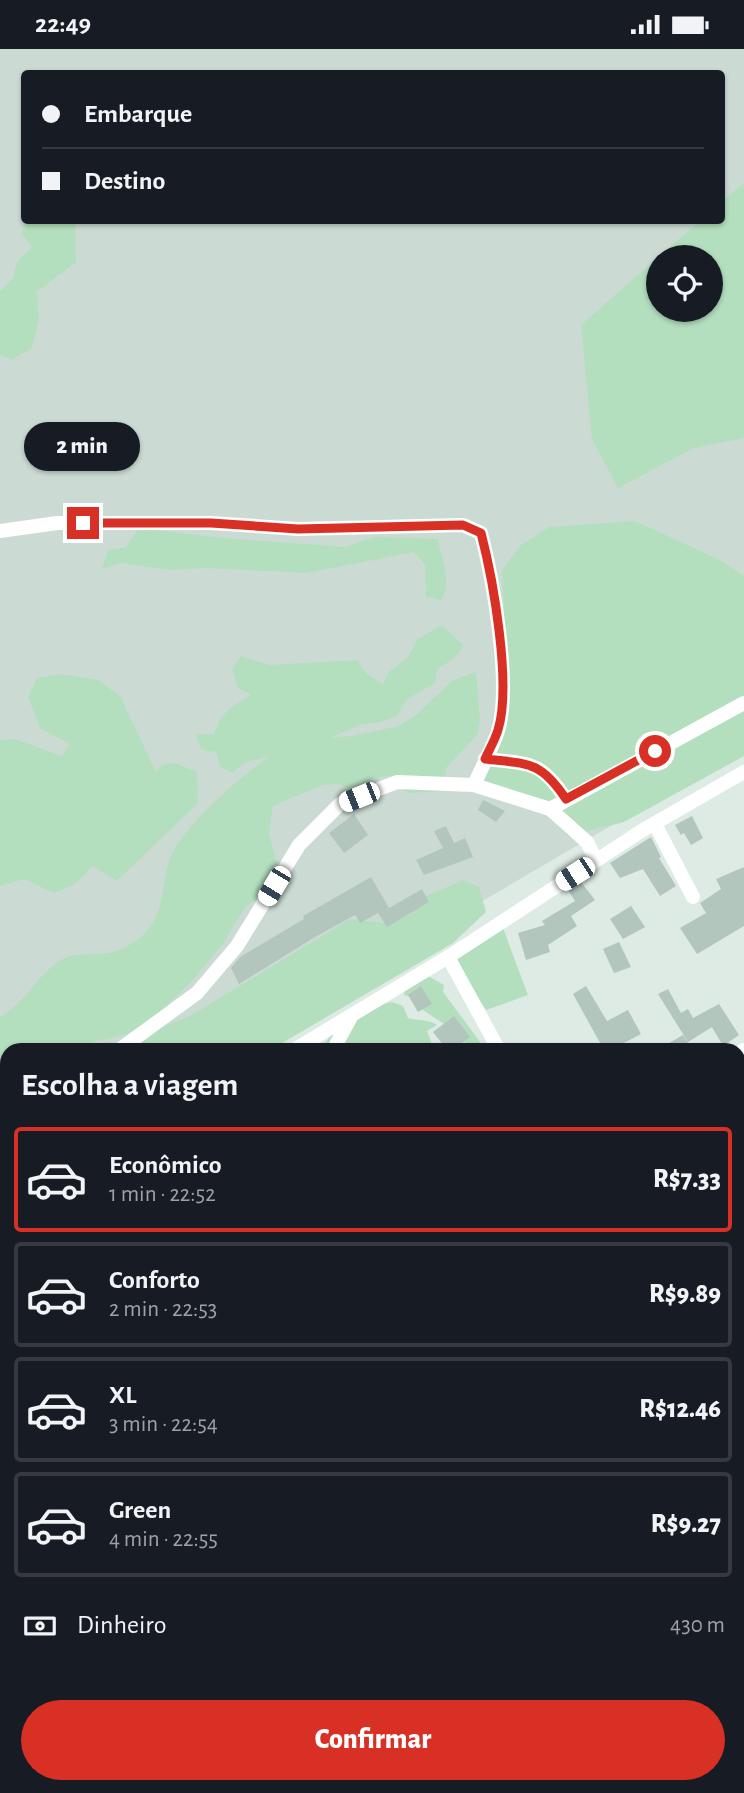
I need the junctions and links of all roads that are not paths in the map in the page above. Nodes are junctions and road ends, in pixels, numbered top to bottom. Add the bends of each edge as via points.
1 (0, 531) edge
2 (744, 703) edge
3 (485, 759) junction
4 (744, 772) edge
5 (474, 785) junction
6 (566, 799) junction
7 (550, 809) junction
8 (655, 824) junction
9 (596, 860) junction
10 (693, 897) dead end
11 (448, 957) junction
12 (352, 1016) junction
13 (129, 1043) edge
14 (305, 1043) edge
15 (337, 1043) edge
16 (495, 1043) edge

1 - 3 street via 57,523 211,523 298,529 463,525 481,533 503,677 499,729
2 - 6 street
3 - 5 street
3 - 6 street via 530,764 552,779
4 - 8 street
5 - 7 street
5 - 13 street via 397,782 340,804 299,845 237,946 197,993
6 - 7 street
7 - 9 street via 587,842
8 - 9 street
8 - 10 street
9 - 11 street
11 - 12 street
11 - 16 street
12 - 14 street
12 - 15 street

